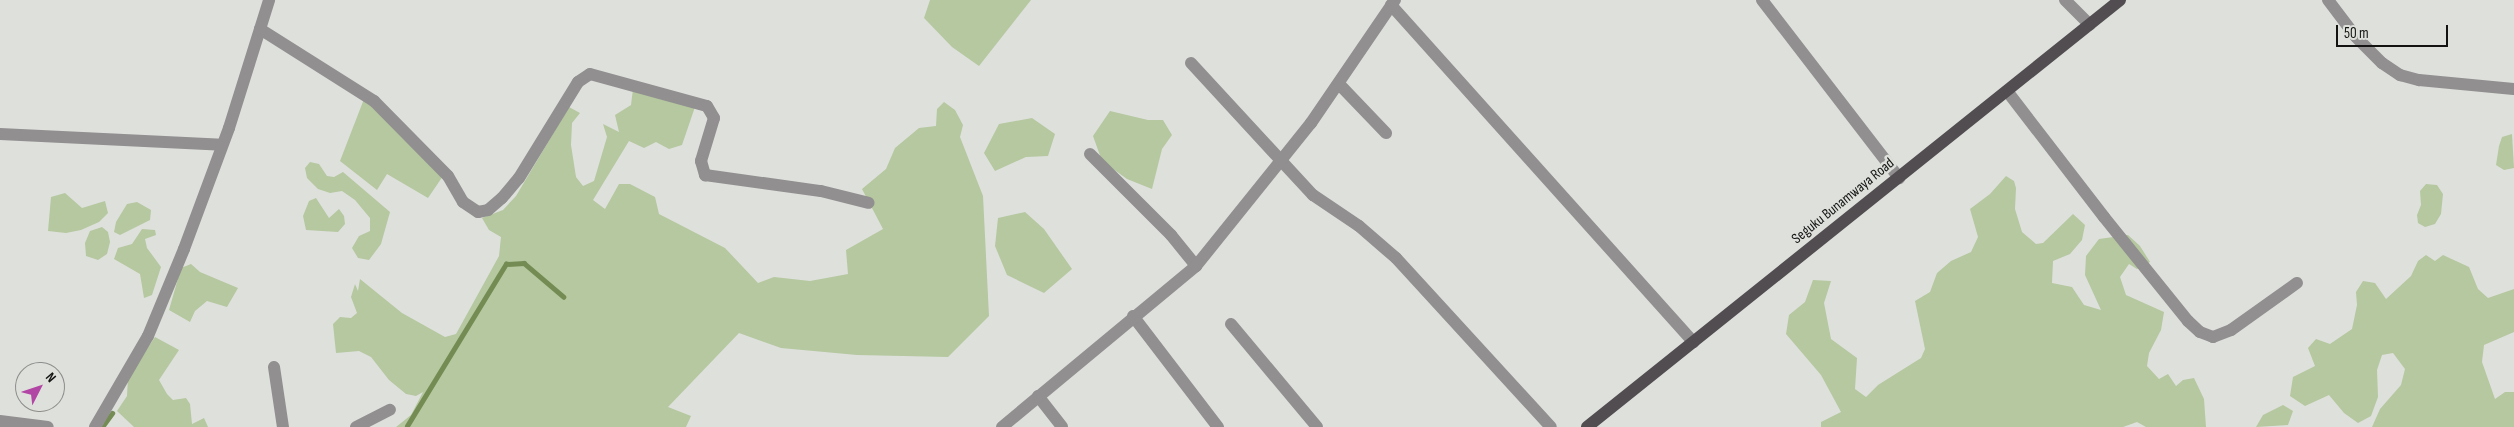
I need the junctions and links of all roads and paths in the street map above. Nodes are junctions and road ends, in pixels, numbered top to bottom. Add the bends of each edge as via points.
1 (269, 0) edge
2 (1762, 0) edge
3 (2065, 0) edge
4 (2120, 0) edge
5 (2328, 0) edge
6 (1393, 2) edge
7 (2090, 25) junction
8 (260, 29) junction
9 (1191, 63) dead end
10 (1339, 84) junction
11 (2514, 89) edge
12 (2007, 91) junction
13 (1386, 133) dead end
14 (0, 134) edge
15 (222, 145) junction
16 (1090, 154) dead end
17 (1280, 160) junction
18 (1899, 178) junction
19 (869, 203) dead end
20 (1196, 266) junction
21 (2297, 283) dead end
22 (1133, 316) junction
23 (1231, 324) dead end
24 (1693, 342) junction
25 (274, 367) dead end
26 (1038, 396) junction
27 (390, 410) dead end
28 (0, 421) edge
29 (48, 427) edge
30 (96, 427) edge
31 (283, 427) edge
32 (356, 427) edge
33 (1002, 427) edge
34 (1062, 427) edge
35 (1218, 427) edge
36 (1318, 427) edge
37 (1551, 427) edge
38 (1587, 427) edge

1 - 8 street
2 - 18 street
3 - 7 street
4 - 7 main road, Seguku Bunamwaya Road
5 - 11 street via 2356,37 2400,75 2419,80
6 - 10 street
6 - 24 street
7 - 12 main road, Seguku Bunamwaya Road
8 - 15 street
8 - 19 street via 374,101 448,176 463,202 478,212 488,210 519,178 578,82 590,74 708,106 714,118 701,161 705,175 821,191
9 - 17 street
10 - 13 street
10 - 17 street
12 - 18 main road, Seguku Bunamwaya Road
12 - 21 street via 2110,225 2200,332 2213,337 2231,330
14 - 15 street
15 - 30 street via 148,336
16 - 20 street via 1171,235
17 - 20 street
17 - 37 street via 1313,195 1352,221 1396,258
18 - 24 main road, Seguku Bunamwaya Road
20 - 22 street
22 - 26 street
22 - 35 street
23 - 36 street
24 - 38 main road, Seguku Bunamwaya Road
25 - 31 street
26 - 33 street
26 - 34 street
27 - 32 street
28 - 29 street

